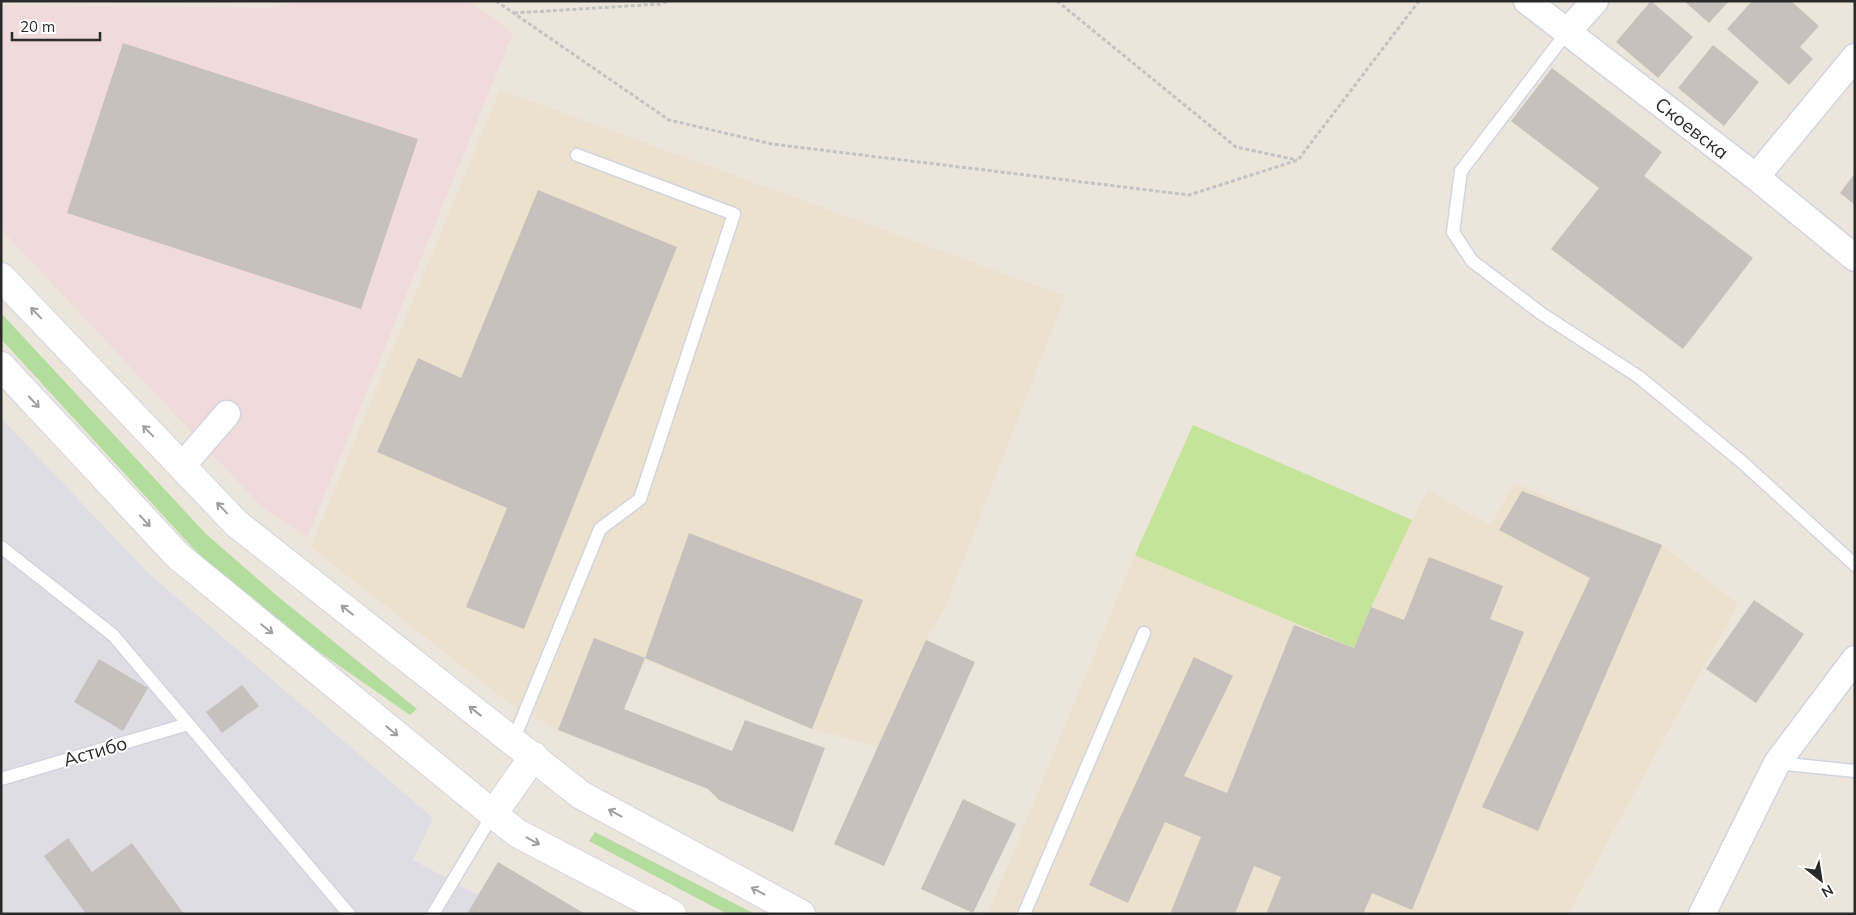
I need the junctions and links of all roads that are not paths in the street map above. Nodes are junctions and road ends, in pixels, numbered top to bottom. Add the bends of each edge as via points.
1 (1528, 1) edge
2 (1595, 1) edge
3 (1567, 32) junction
4 (1855, 57) edge
5 (577, 155) dead end
6 (1756, 177) junction
7 (1855, 258) edge
8 (1, 277) edge
9 (1, 366) edge
10 (227, 414) dead end
11 (182, 466) junction
12 (1, 547) edge
13 (1855, 565) edge
14 (1144, 633) dead end
15 (1855, 659) edge
16 (188, 724) junction
17 (524, 749) junction
18 (1777, 763) junction
19 (1855, 771) edge
20 (1, 779) edge
21 (493, 814) junction
22 (349, 914) edge
23 (432, 914) edge
24 (672, 914) edge
25 (801, 914) edge
26 (1024, 914) edge
27 (1702, 914) edge

1 - 3 street, Скоевска
2 - 3 street
3 - 6 street, Скоевска
3 - 13 lane via 1461,171 1452,232 1472,261 1542,314 1639,377 1742,462
4 - 6 street
5 - 17 lane via 734,214 640,499 600,529
6 - 7 street, Скоевска
11 -> 8 main road
9 -> 21 main road via 178,556
10 - 11 street
17 -> 11 main road via 237,524
12 - 16 lane via 113,635
14 - 26 lane
15 - 18 street
16 - 20 lane, Астибо
16 - 22 lane
17 - 21 main road
25 -> 17 main road via 581,795
18 - 19 lane
18 - 27 street
21 - 23 lane
21 -> 24 main road via 518,834

